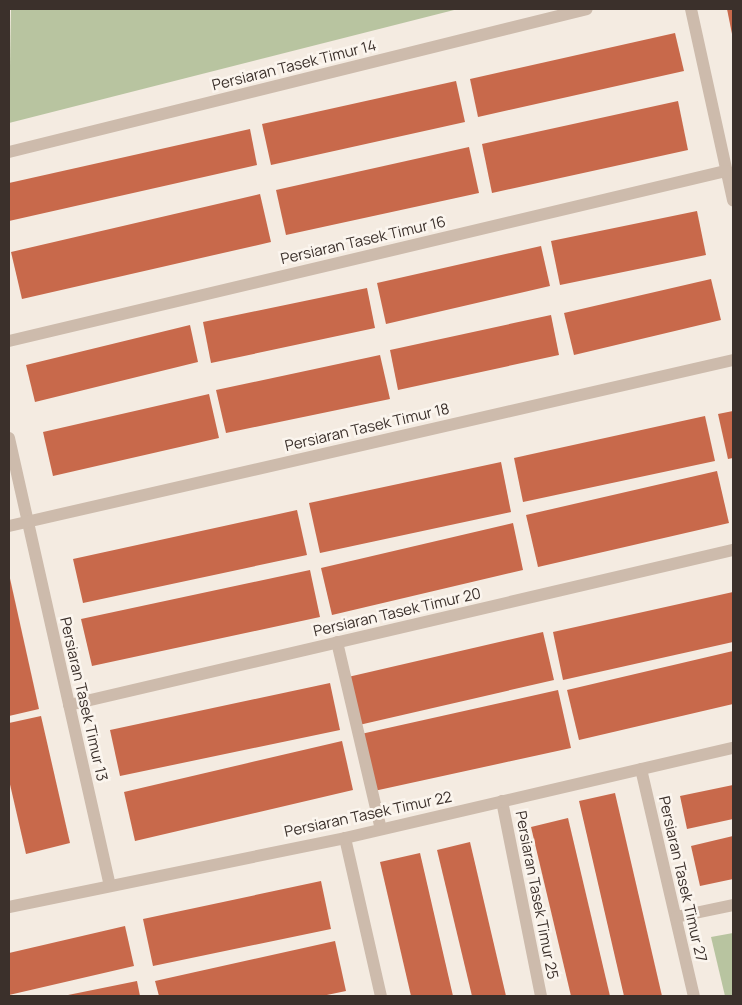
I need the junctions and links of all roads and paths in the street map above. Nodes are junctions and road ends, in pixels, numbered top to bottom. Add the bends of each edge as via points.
1 (586, 9) edge
2 (691, 9) edge
3 (9, 152) edge
4 (726, 170) junction
5 (733, 200) edge
6 (9, 340) edge
7 (733, 360) edge
8 (9, 438) edge
9 (28, 522) junction
10 (9, 526) edge
11 (733, 550) edge
12 (337, 642) junction
13 (69, 705) junction
14 (733, 748) edge
15 (641, 769) junction
16 (502, 801) junction
17 (381, 829) junction
18 (345, 838) junction
19 (109, 884) junction
20 (733, 905) edge
21 (9, 907) edge
22 (676, 917) junction
23 (381, 996) edge
24 (541, 996) edge
25 (694, 996) edge

1 - 3 street, Persiaran Tasek Timur 14
2 - 4 street
4 - 5 street
4 - 6 street, Persiaran Tasek Timur 16
7 - 9 street, Persiaran Tasek Timur 18
8 - 9 street, Persiaran Tasek Timur 13
9 - 10 street, Persiaran Tasek Timur 18
9 - 13 street, Persiaran Tasek Timur 13
11 - 12 street, Persiaran Tasek Timur 20
12 - 13 street, Persiaran Tasek Timur 20
12 - 17 street
13 - 19 street, Persiaran Tasek Timur 13
14 - 15 street, Persiaran Tasek Timur 22
15 - 16 street, Persiaran Tasek Timur 22
15 - 22 street, Persiaran Tasek Timur 27
16 - 17 street, Persiaran Tasek Timur 22
16 - 24 street, Persiaran Tasek Timur 25
17 - 18 street, Persiaran Tasek Timur 22
18 - 19 street, Persiaran Tasek Timur 22
18 - 23 street
19 - 21 street, Persiaran Tasek Timur 22
20 - 22 street
22 - 25 street, Persiaran Tasek Timur 27

